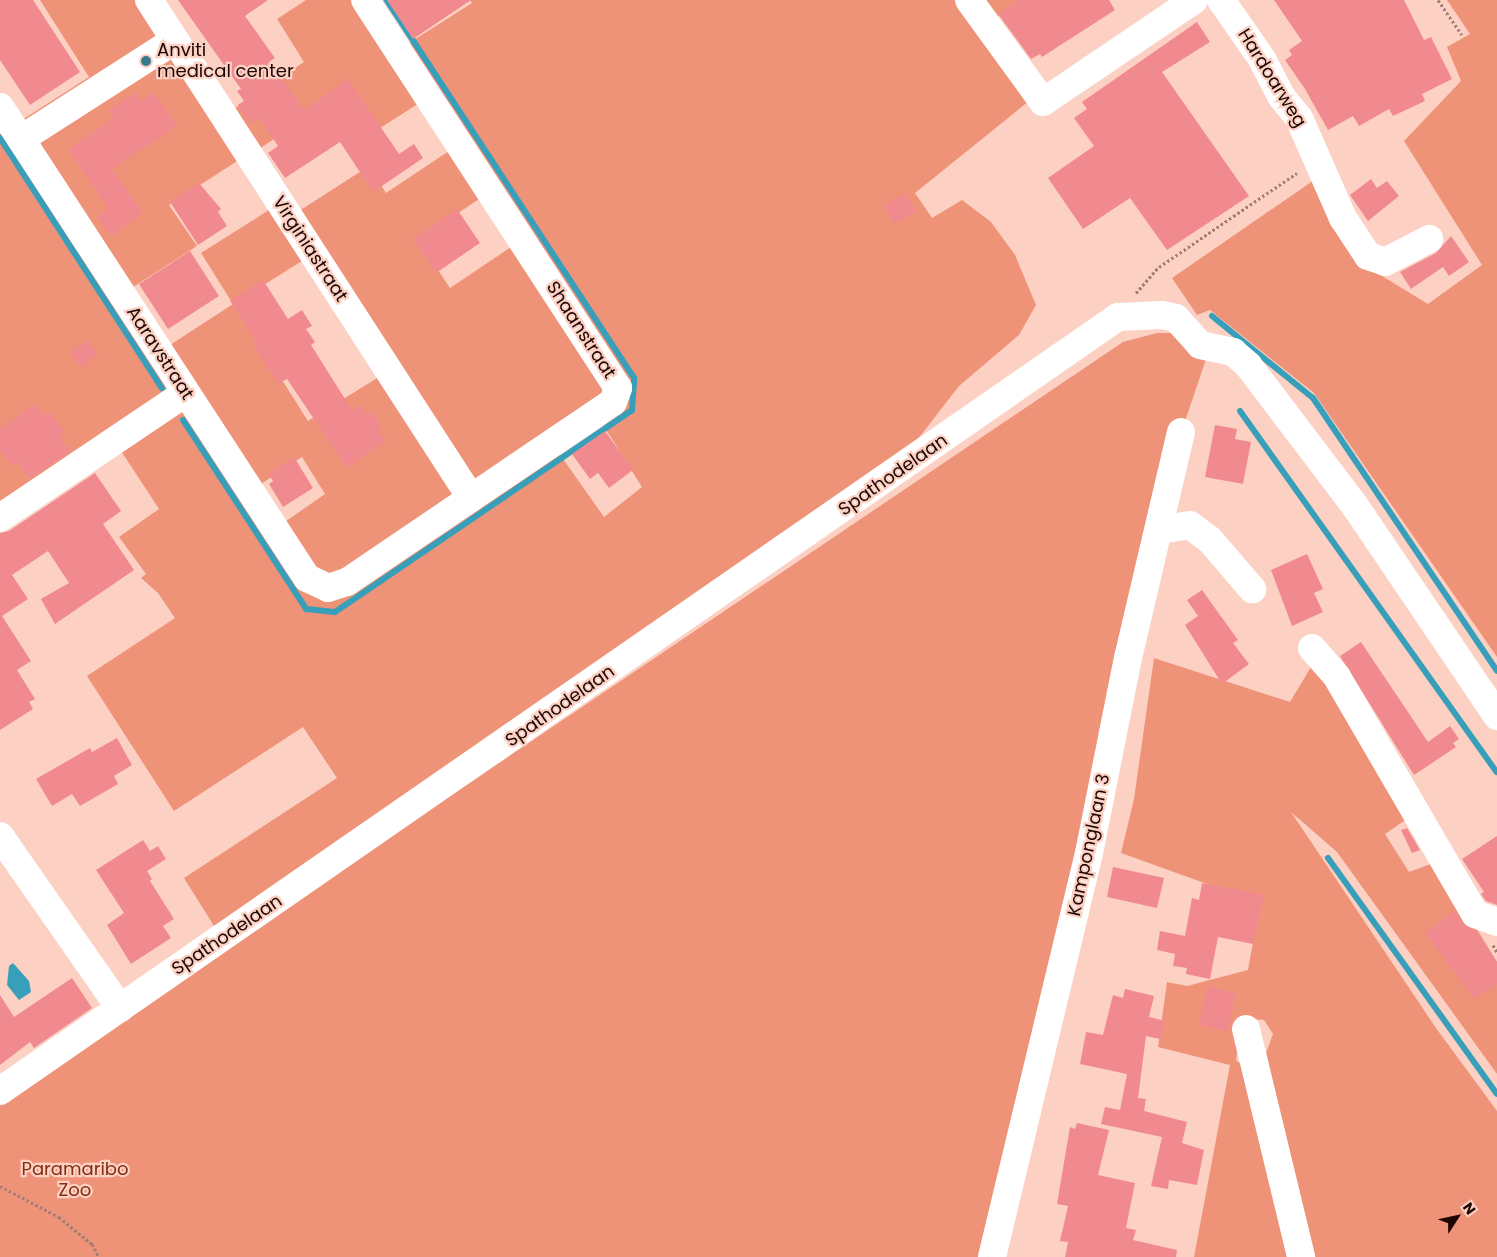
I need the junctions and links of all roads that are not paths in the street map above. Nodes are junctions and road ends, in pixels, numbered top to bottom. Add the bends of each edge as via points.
1 (150, 0) edge
2 (365, 0) edge
3 (969, 0) edge
4 (1194, 0) edge
5 (1221, 0) edge
6 (176, 40) junction
7 (0, 108) edge
8 (21, 139) junction
9 (1429, 239) dead end
10 (185, 392) junction
11 (1181, 432) dead end
12 (471, 498) junction
13 (0, 518) edge
14 (1160, 530) junction
15 (328, 588) joint
16 (1252, 588) dead end
17 (1312, 648) dead end
18 (1497, 716) edge
19 (0, 836) edge
20 (1497, 922) edge
21 (120, 1008) junction
22 (1246, 1029) dead end
23 (0, 1091) edge
24 (992, 1257) edge
25 (1301, 1257) edge

1 - 6 street, Virginiastraat
2 - 12 street, Shaanstraat via 618,388 613,402
3 - 4 street via 1043,102
5 - 9 street, Hardoarweg via 1262,59 1281,96 1299,118 1343,218 1368,256 1385,262
6 - 8 street
6 - 12 street, Virginiastraat
7 - 8 street, Aaravstraat
8 - 10 street, Aaravstraat
10 - 13 street
10 - 15 street, Aaravstraat via 307,578
11 - 14 street, Kamponglaan 3
12 - 15 street, Shaanstraat via 347,582
14 - 16 street via 1190,525 1210,540
14 - 24 street, Kamponglaan 3 via 1128,658 1089,853
17 - 20 street via 1337,677 1475,914
18 - 21 street, Spathodelaan via 1355,506 1271,392 1233,352 1200,345 1176,318 1162,315 1118,317
19 - 21 street
21 - 23 street, Spathodelaan
22 - 25 street

